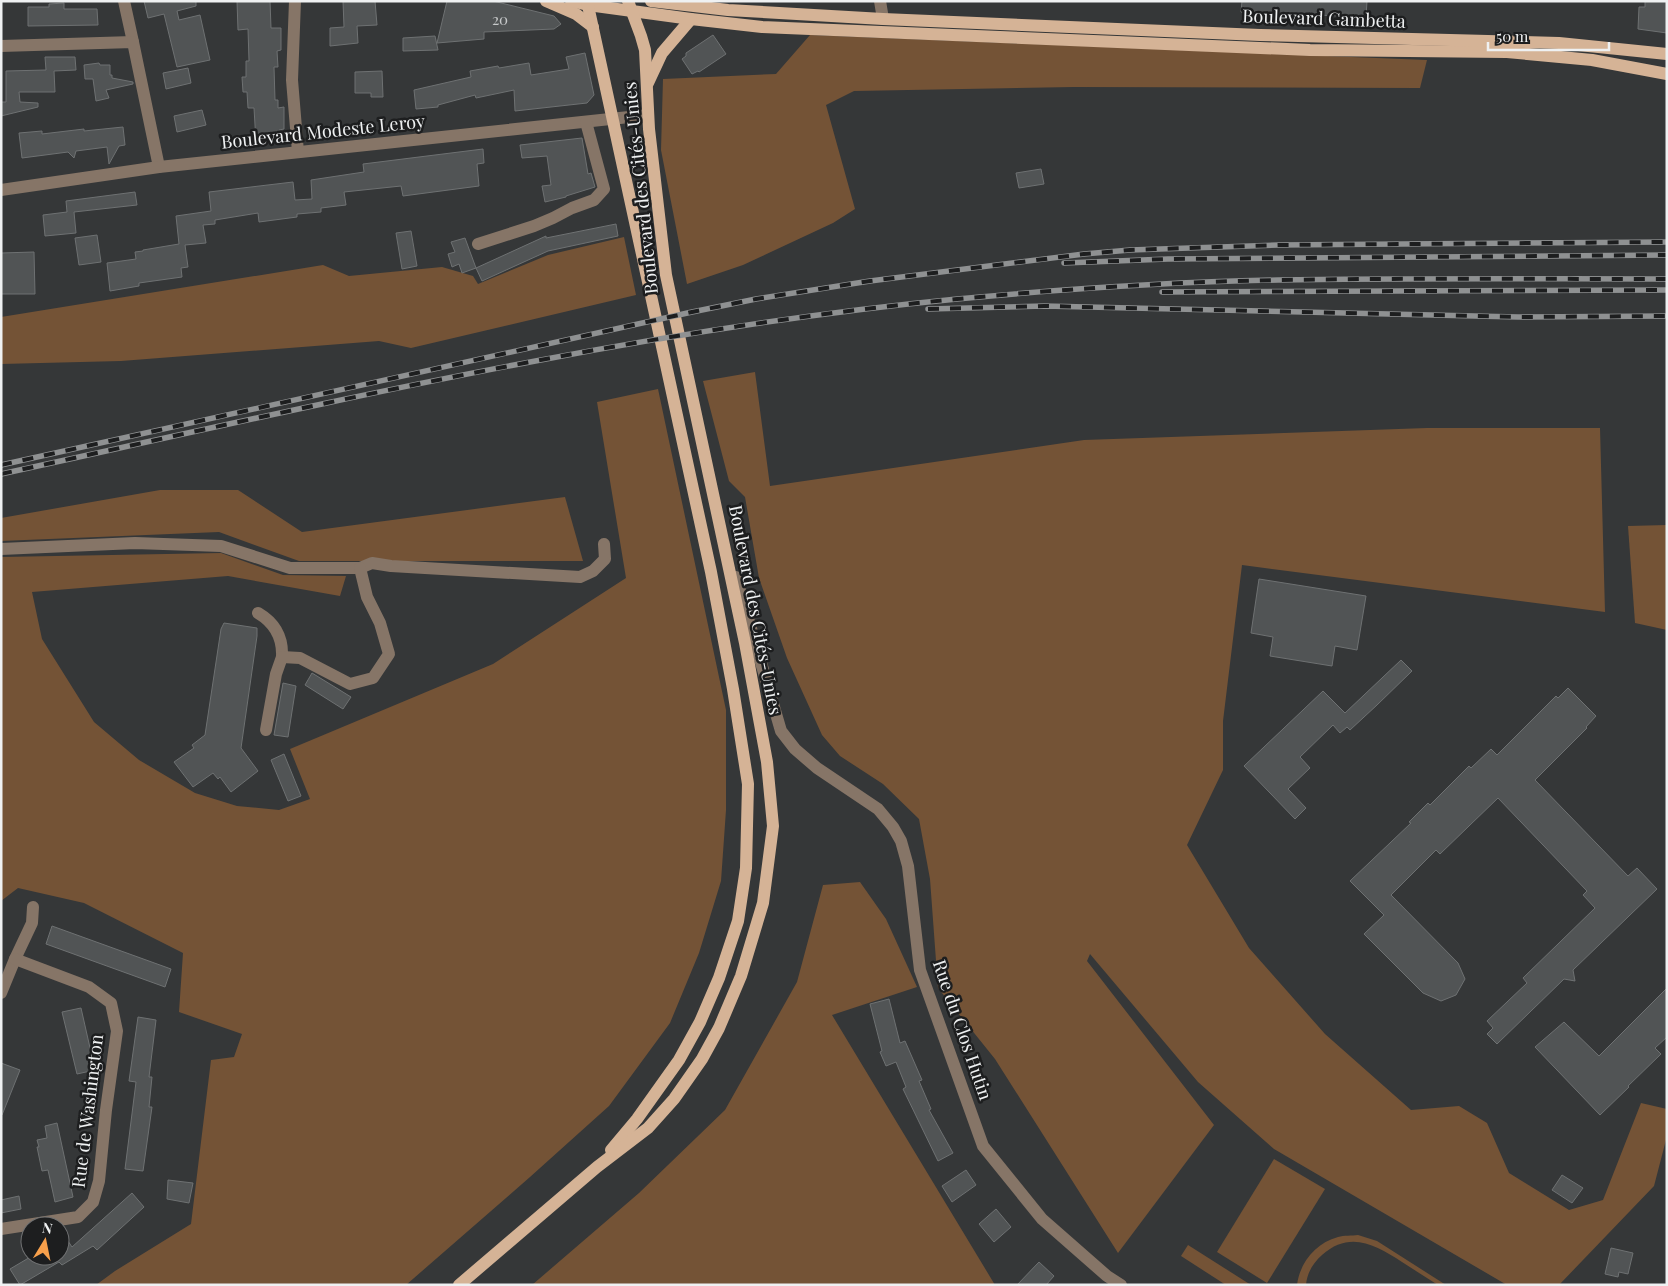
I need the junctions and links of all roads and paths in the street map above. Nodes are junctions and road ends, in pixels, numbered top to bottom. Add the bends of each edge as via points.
1 (124, 1) edge
2 (295, 1) edge
3 (546, 1) edge
4 (571, 1) edge
5 (651, 1) edge
6 (880, 1) edge
7 (588, 3) edge
8 (630, 6) edge
9 (690, 19) junction
10 (883, 19) junction
11 (593, 27) junction
12 (133, 42) junction
13 (1, 46) edge
14 (1667, 54) edge
15 (1667, 74) edge
16 (647, 84) junction
17 (648, 115) junction
18 (612, 119) junction
19 (586, 122) junction
20 (298, 152) junction
21 (159, 167) junction
22 (1, 190) edge
23 (478, 244) dead end
24 (720, 522) junction
25 (604, 544) dead end
26 (1, 549) edge
27 (360, 568) junction
28 (258, 613) dead end
29 (282, 657) junction
30 (266, 730) dead end
31 (33, 907) dead end
32 (15, 959) junction
33 (1, 993) edge
34 (597, 1167) junction
35 (1, 1230) edge
36 (459, 1285) edge
37 (1121, 1285) edge

1 - 12 street
2 - 20 street via 292,80
3 - 11 main road via 576,14
4 - 7 main road
5 - 10 main road, Boulevard Gambetta via 728,10
6 - 10 street
7 - 8 main road
7 - 11 main road, Boulevard des Cités-Unies
8 - 9 main road
8 - 16 main road, Boulevard des Cités-Unies via 642,36
9 - 15 main road via 772,27 1300,50 1507,52 1592,60
9 - 16 main road via 662,54
10 - 14 main road, Boulevard Gambetta via 1260,35 1559,43
11 - 18 main road, Boulevard des Cités-Unies
12 - 13 street
12 - 21 street
16 - 17 main road, Boulevard des Cités-Unies
17 - 18 street, Boulevard Modeste Leroy
17 - 24 main road, Boulevard des Cités-Unies via 666,276
18 - 19 street, Boulevard Modeste Leroy
18 - 34 main road, Boulevard des Cités-Unies via 733,689 748,784 748,845 738,921 700,1022 679,1060 637,1119
19 - 20 street, Boulevard Modeste Leroy
19 - 23 street via 604,189 594,200 553,218
20 - 21 street, Boulevard Modeste Leroy
21 - 22 street, Boulevard Modeste Leroy
24 - 34 main road, Boulevard des Cités-Unies via 767,762 773,826 762,903 741,976 702,1059 674,1099 648,1128
24 - 37 street, Rue du Clos Hutin via 781,730 795,749 817,768 878,809 901,841 908,866 920,970 983,1146 1042,1219
25 - 27 street via 605,559 593,571 580,577 372,563
26 - 27 street via 135,543 220,546 290,568
27 - 29 street via 389,654 373,678 350,684 300,658
28 - 29 street via 270,620 277,632
29 - 30 street
31 - 32 street via 32,922
32 - 33 street
32 - 35 street, Rue de Washington via 89,987 111,1003 117,1031 99,1181 93,1202 78,1217
34 - 36 main road, Boulevard des Cités-Unies

